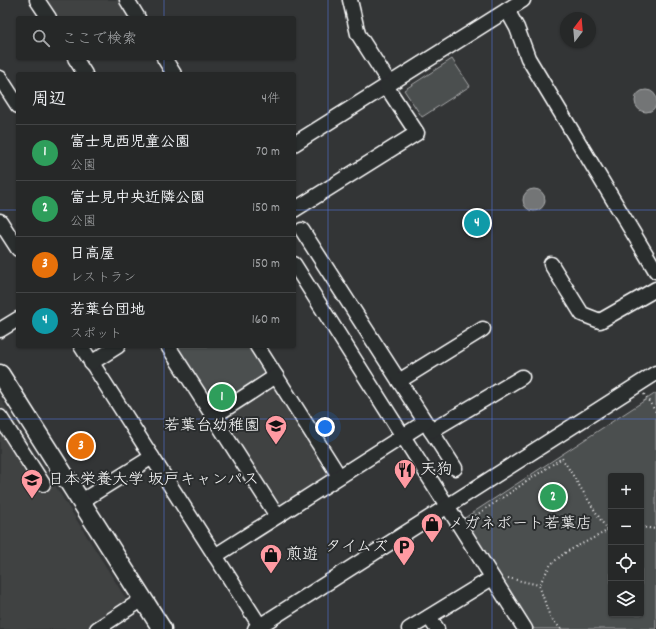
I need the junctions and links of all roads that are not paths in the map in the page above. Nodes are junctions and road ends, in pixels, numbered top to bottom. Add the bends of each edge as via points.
1 (37, 0) edge
2 (127, 0) edge
3 (350, 0) edge
4 (523, 0) edge
5 (507, 10) junction
6 (48, 16) edge
7 (137, 16) edge
8 (76, 60) edge
9 (165, 60) edge
10 (84, 72) edge
11 (173, 72) edge
12 (0, 78) edge
13 (388, 85) junction
14 (16, 103) edge
15 (296, 143) edge
16 (296, 209) edge
17 (0, 221) edge
18 (13, 231) edge
19 (298, 232) edge
20 (16, 242) edge
21 (551, 264) dead end
22 (296, 267) edge
23 (656, 271) edge
24 (656, 289) edge
25 (16, 320) edge
26 (483, 329) dead end
27 (0, 330) edge
28 (82, 348) edge
29 (115, 348) edge
30 (169, 348) edge
31 (258, 348) edge
32 (91, 362) junction
33 (656, 373) edge
34 (0, 374) edge
35 (276, 376) junction
36 (522, 377) dead end
37 (399, 381) junction
38 (0, 417) edge
39 (213, 417) junction
40 (428, 426) junction
41 (403, 436) junction
42 (152, 457) junction
43 (455, 468) dead end
44 (339, 476) junction
45 (43, 484) dead end
46 (80, 502) junction
47 (447, 505) junction
48 (277, 516) junction
49 (215, 556) junction
50 (498, 575) junction
51 (143, 599) junction
52 (429, 617) junction
53 (259, 628) edge
54 (97, 629) edge
55 (162, 629) edge
56 (409, 629) edge
57 (437, 629) edge
58 (525, 629) edge

1 - 6 street
2 - 7 street
3 - 13 street via 358,34
4 - 5 street
5 - 13 street
5 - 23 street via 528,58
8 - 10 street
9 - 11 street
12 - 14 street
13 - 15 street
13 - 16 street via 417,133
17 - 18 street
18 - 20 street
19 - 37 street
21 - 24 street via 582,314 600,321
22 - 41 street
25 - 27 street
26 - 37 street
28 - 32 street
29 - 32 street
30 - 39 street
31 - 35 street
32 - 42 street
33 - 47 street
34 - 46 main road
35 - 39 street
35 - 44 street
36 - 40 street
37 - 40 street
38 - 45 street
39 - 48 street
40 - 41 street
40 - 43 street
41 - 44 street
41 - 47 street
42 - 46 street
42 - 49 street
44 - 48 street
46 - 51 main road
47 - 50 street
47 - 53 street
48 - 49 street
49 - 53 street
50 - 52 street
50 - 58 street
51 - 54 street
51 - 55 main road
52 - 56 street
52 - 57 street

